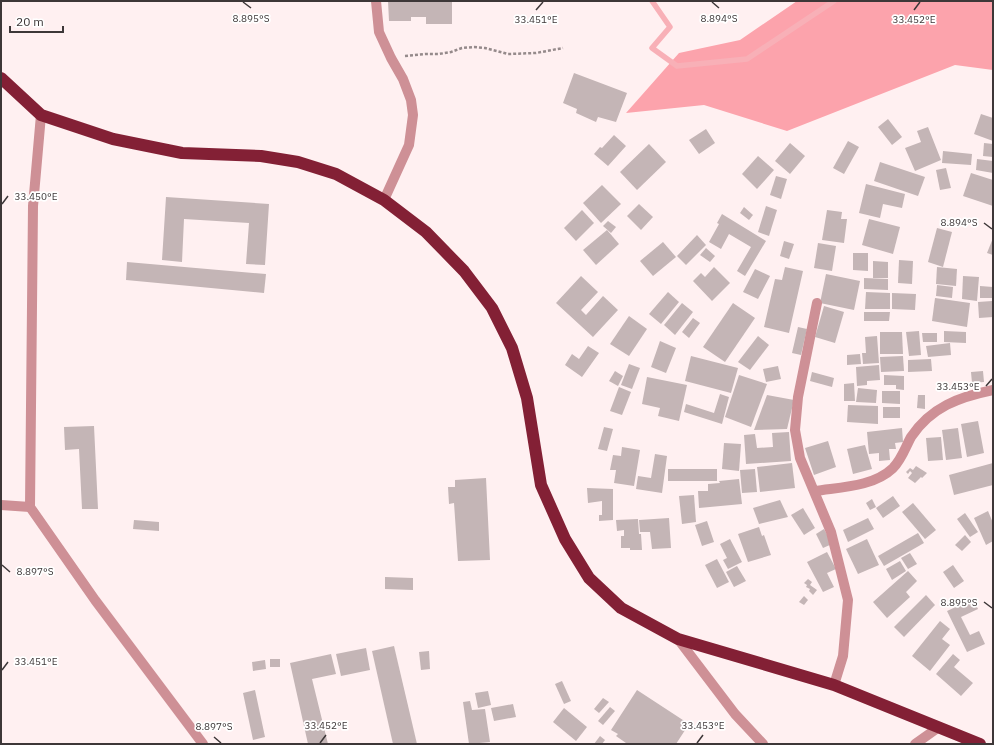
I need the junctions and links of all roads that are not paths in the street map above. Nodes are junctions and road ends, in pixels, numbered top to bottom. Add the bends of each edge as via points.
1 (376, 1) edge
2 (1, 78) edge
3 (41, 115) junction
4 (384, 200) junction
5 (817, 303) dead end
6 (993, 390) edge
7 (815, 491) junction
8 (1, 505) edge
9 (30, 507) junction
10 (678, 639) junction
11 (834, 685) junction
12 (939, 727) junction
13 (203, 744) edge
14 (763, 744) edge
15 (915, 744) edge
16 (980, 744) edge

1 - 4 street via 379,32 403,79 411,100 413,115 409,145
2 - 3 highway
3 - 4 highway via 113,139 182,153 261,156 298,162 336,174
3 - 9 street via 33,206
4 - 10 highway via 426,232 464,272 492,308 512,348 527,398 541,485 565,539 589,578 622,608
5 - 7 street via 798,397 795,430 800,458
6 - 7 street via 948,403 927,417 892,469 875,480
7 - 11 street via 831,532 848,600 843,656
8 - 9 street
9 - 13 street via 95,600
10 - 11 highway
10 - 14 street via 736,714
11 - 12 highway
12 - 15 street
12 - 16 highway

